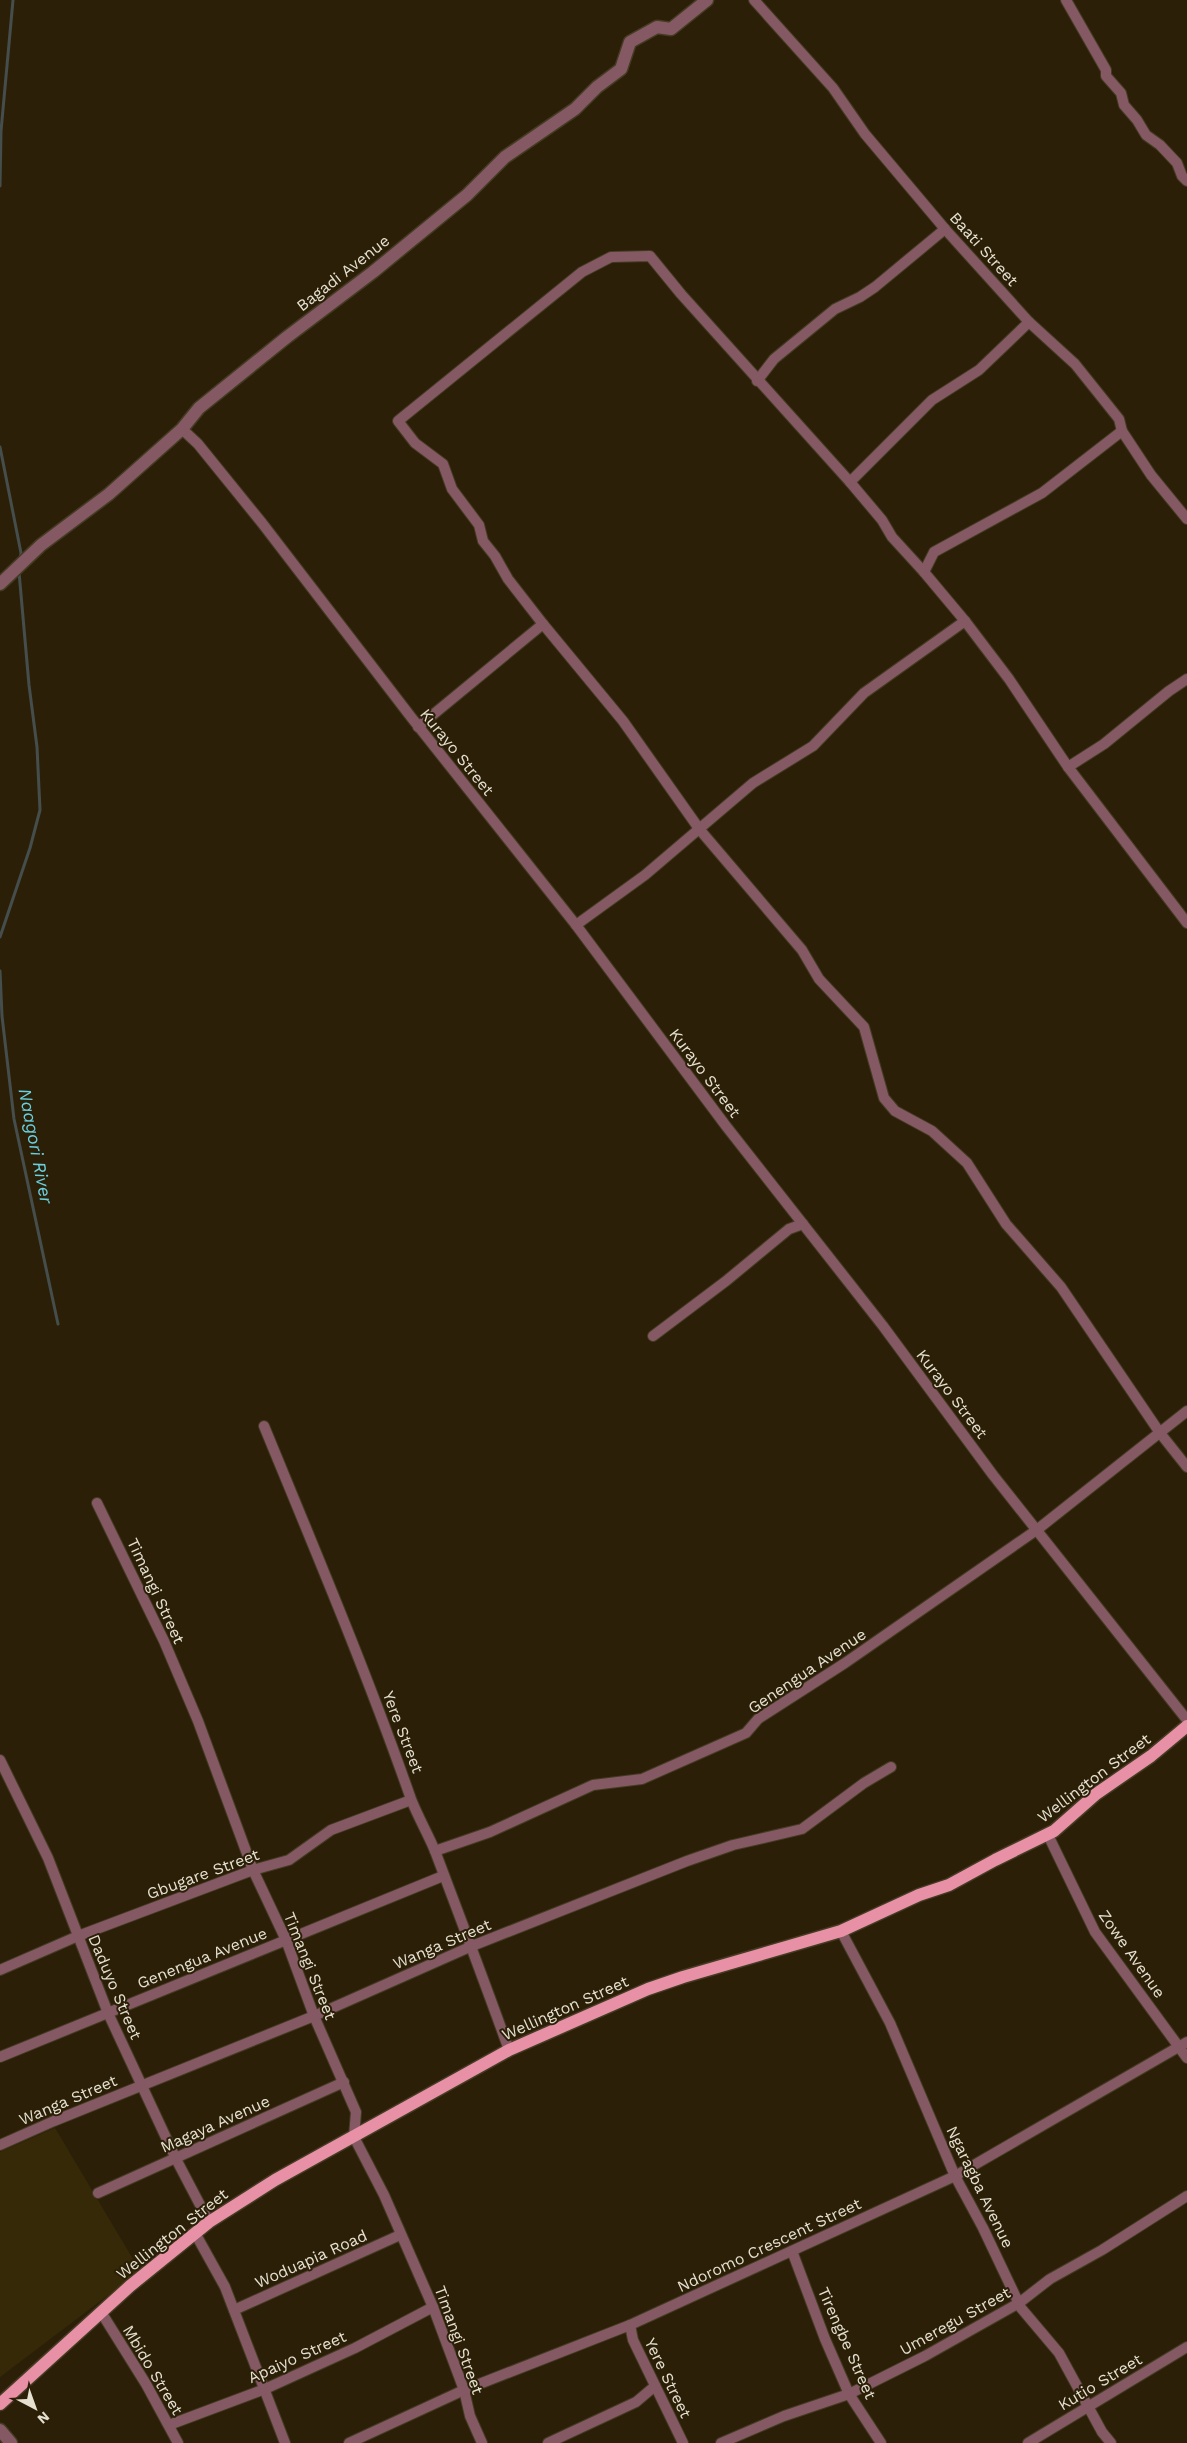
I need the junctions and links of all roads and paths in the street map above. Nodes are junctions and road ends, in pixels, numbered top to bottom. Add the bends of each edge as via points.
1 (706, 0) edge
2 (754, 0) edge
3 (1066, 0) edge
4 (1187, 181) edge
5 (945, 229) junction
6 (1029, 322) junction
7 (757, 381) junction
8 (182, 429) junction
9 (1122, 431) junction
10 (850, 482) junction
11 (1187, 519) edge
12 (924, 572) junction
13 (0, 584) edge
14 (965, 621) junction
15 (543, 624) junction
16 (1187, 679) edge
17 (418, 726) junction
18 (1068, 767) junction
19 (700, 830) junction
20 (1187, 923) edge
21 (576, 925) junction
22 (803, 1224) junction
23 (653, 1336) dead end
24 (1187, 1411) edge
25 (264, 1426) dead end
26 (1160, 1433) junction
27 (1187, 1467) edge
28 (97, 1503) dead end
29 (1038, 1529) junction
30 (1187, 1720) edge
31 (1187, 1726) edge
32 (0, 1760) edge
33 (890, 1767) dead end
34 (411, 1800) junction
35 (1048, 1835) junction
36 (434, 1851) junction
37 (253, 1870) junction
38 (442, 1876) junction
39 (841, 1931) junction
40 (78, 1936) junction
41 (286, 1940) junction
42 (472, 1946) junction
43 (0, 1970) edge
44 (108, 2013) junction
45 (314, 2016) junction
46 (1183, 2045) edge
47 (509, 2050) junction
48 (0, 2057) edge
49 (1187, 2058) edge
50 (344, 2082) junction
51 (141, 2086) junction
52 (354, 2137) junction
53 (0, 2145) edge
54 (176, 2159) junction
55 (955, 2176) junction
56 (98, 2193) dead end
57 (1187, 2196) edge
58 (209, 2222) junction
59 (194, 2233) junction
60 (400, 2235) junction
61 (792, 2251) junction
62 (1019, 2304) junction
63 (433, 2307) junction
64 (234, 2310) junction
65 (101, 2312) junction
66 (630, 2325) junction
67 (1187, 2347) edge
68 (655, 2386) junction
69 (265, 2389) junction
70 (464, 2390) junction
71 (849, 2394) junction
72 (0, 2404) edge
73 (1089, 2407) junction
74 (169, 2425) junction
75 (0, 2430) edge
76 (11, 2443) edge
77 (178, 2443) edge
78 (285, 2443) edge
79 (348, 2443) edge
80 (482, 2443) edge
81 (548, 2443) edge
82 (683, 2443) edge
83 (721, 2443) edge
84 (881, 2443) edge
85 (1028, 2443) edge
86 (1111, 2443) edge

1 - 8 street, Bagadi Avenue via 672,29 657,27 630,42 621,68 597,86 575,109 505,157 467,194 373,272 198,408
2 - 5 street, Baati Street via 833,88 865,134
3 - 4 street via 1106,70 1106,76 1121,93 1124,105 1146,135 1177,163
5 - 6 street, Baati Street
5 - 7 street via 874,287 835,309 774,359
6 - 9 street, Baati Street via 1075,364 1119,419
6 - 10 street via 979,370 932,400
7 - 10 street
7 - 15 street via 650,256 611,257 582,272 398,421 415,443 443,464 452,489 479,525 484,541
8 - 13 street, Bagadi Avenue via 109,494 41,545
8 - 17 street, Kurayo Street via 198,444 274,539
9 - 11 street, Baati Street via 1151,476
9 - 12 street via 1042,493 934,552
10 - 12 street
12 - 14 street
14 - 18 street
14 - 19 street via 864,693 813,746 753,783
15 - 17 street
15 - 19 street via 623,721
16 - 18 street via 1104,744
17 - 21 street, Kurayo Street
18 - 20 street
19 - 21 street via 646,875
19 - 26 street via 802,950 819,979 864,1027 884,1098 895,1111 932,1131 967,1163 1006,1224 1061,1287
21 - 22 street, Kurayo Street
22 - 23 street via 789,1229
22 - 29 street, Kurayo Street
24 - 26 street, Genengua Avenue
25 - 34 street, Yere Street via 354,1646
26 - 27 street
26 - 29 street, Genengua Avenue
28 - 37 street, Timangi Street via 164,1641
29 - 30 street, Kurayo Street
29 - 36 street, Genengua Avenue via 846,1663 758,1719 746,1733 642,1779 593,1785 498,1828
31 - 35 main road, Wellington Street via 1096,1794
32 - 40 street, Daduyo Street via 48,1858
33 - 42 street, Wanga Street via 802,1829 733,1845 687,1861
34 - 36 street, Yere Street
34 - 37 street, Gbugare Street via 331,1830 289,1860
35 - 39 main road, Wellington Street via 949,1885 919,1895
35 - 46 street, Zowe Avenue via 1095,1932
36 - 38 street, Yere Street
37 - 40 street, Gbugare Street
37 - 41 street, Timangi Street
38 - 41 street, Genengua Avenue
38 - 42 street, Yere Street
39 - 47 main road, Wellington Street via 648,1989
39 - 55 street, Ngaragba Avenue via 890,2023
40 - 43 street, Gbugare Street
40 - 44 street, Daduyo Street
41 - 44 street, Genengua Avenue
41 - 45 street, Timangi Street
42 - 45 street, Wanga Street
42 - 47 street, Yere Street
44 - 48 street, Genengua Avenue
44 - 51 street, Daduyo Street
45 - 50 street, Timangi Street
45 - 51 street, Wanga Street
46 - 49 street, Zowe Avenue
46 - 55 street, Ndoromo Crescent Street
47 - 52 main road, Wellington Street
50 - 52 street, Timangi Street via 356,2112
50 - 54 street, Magaya Avenue
51 - 53 street, Wanga Street
51 - 54 street, Daduyo Street
52 - 58 main road, Wellington Street via 275,2180
52 - 60 street, Timangi Street via 384,2195
54 - 56 street, Magaya Avenue
54 - 58 street, Daduyo Street
55 - 61 street, Ndoromo Crescent Street
55 - 62 street, Ngaragba Avenue
57 - 62 street, Umeregu Street via 1050,2279
58 - 59 main road, Wellington Street
59 - 64 street via 225,2287
59 - 65 main road, Wellington Street
60 - 63 street, Timangi Street
60 - 64 street, Woduapia Road
61 - 66 street, Ndoromo Crescent Street
61 - 71 street, Tirengbe Street
62 - 71 street, Umeregu Street
62 - 73 street, Ngaragba Avenue via 1059,2353
63 - 69 street, Apaiyo Street via 355,2348
63 - 70 street, Timangi Street
64 - 69 street
65 - 72 main road, Wellington Street
65 - 74 street, Mbido Street
66 - 68 street, Yere Street via 633,2340
66 - 70 street, Ndoromo Crescent Street
67 - 73 street, Kutio Street
68 - 81 street via 636,2402
68 - 82 street, Yere Street
69 - 74 street, Apaiyo Street
69 - 78 street
70 - 79 street, Ndoromo Crescent Street
70 - 80 street, Timangi Street via 470,2416
71 - 83 street, Umeregu Street via 784,2416
71 - 84 street, Tirengbe Street
73 - 85 street, Kutio Street
73 - 86 street, Ngaragba Avenue
74 - 77 street, Mbido Street
75 - 76 street

